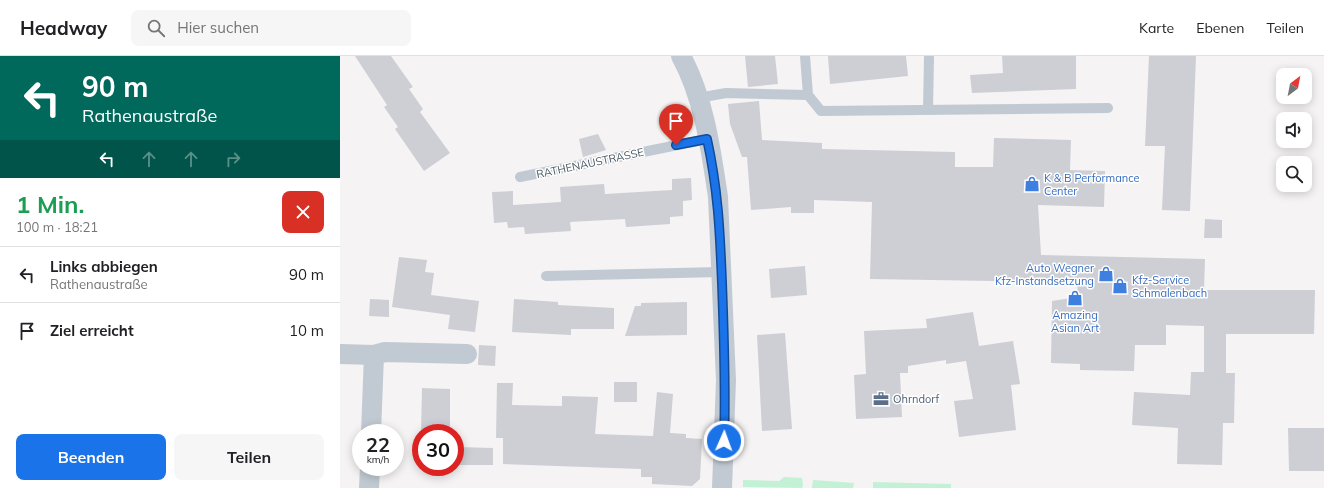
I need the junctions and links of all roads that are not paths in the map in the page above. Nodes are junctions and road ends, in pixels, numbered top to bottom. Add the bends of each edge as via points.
1 (681, 56) edge
2 (806, 56) edge
3 (929, 56) edge
4 (808, 95) junction
5 (698, 98) junction
6 (1108, 108) dead end
7 (928, 110) junction
8 (707, 139) junction
9 (520, 178) dead end
10 (721, 272) junction
11 (546, 276) dead end
12 (340, 354) edge
13 (467, 354) dead end
14 (374, 355) junction
15 (371, 424) edge
16 (370, 476) edge
17 (369, 488) edge
18 (722, 488) edge

1 - 5 street
2 - 4 lane
3 - 7 lane
4 - 5 lane via 726,93
4 - 7 lane via 821,111
5 - 8 street
6 - 7 lane
8 - 9 lane, RATHENAUSTRASSE
8 - 10 street via 718,197
10 - 11 lane
10 - 18 street via 726,380
12 - 14 street
13 - 14 street via 385,352
14 - 15 street
16 - 17 street

